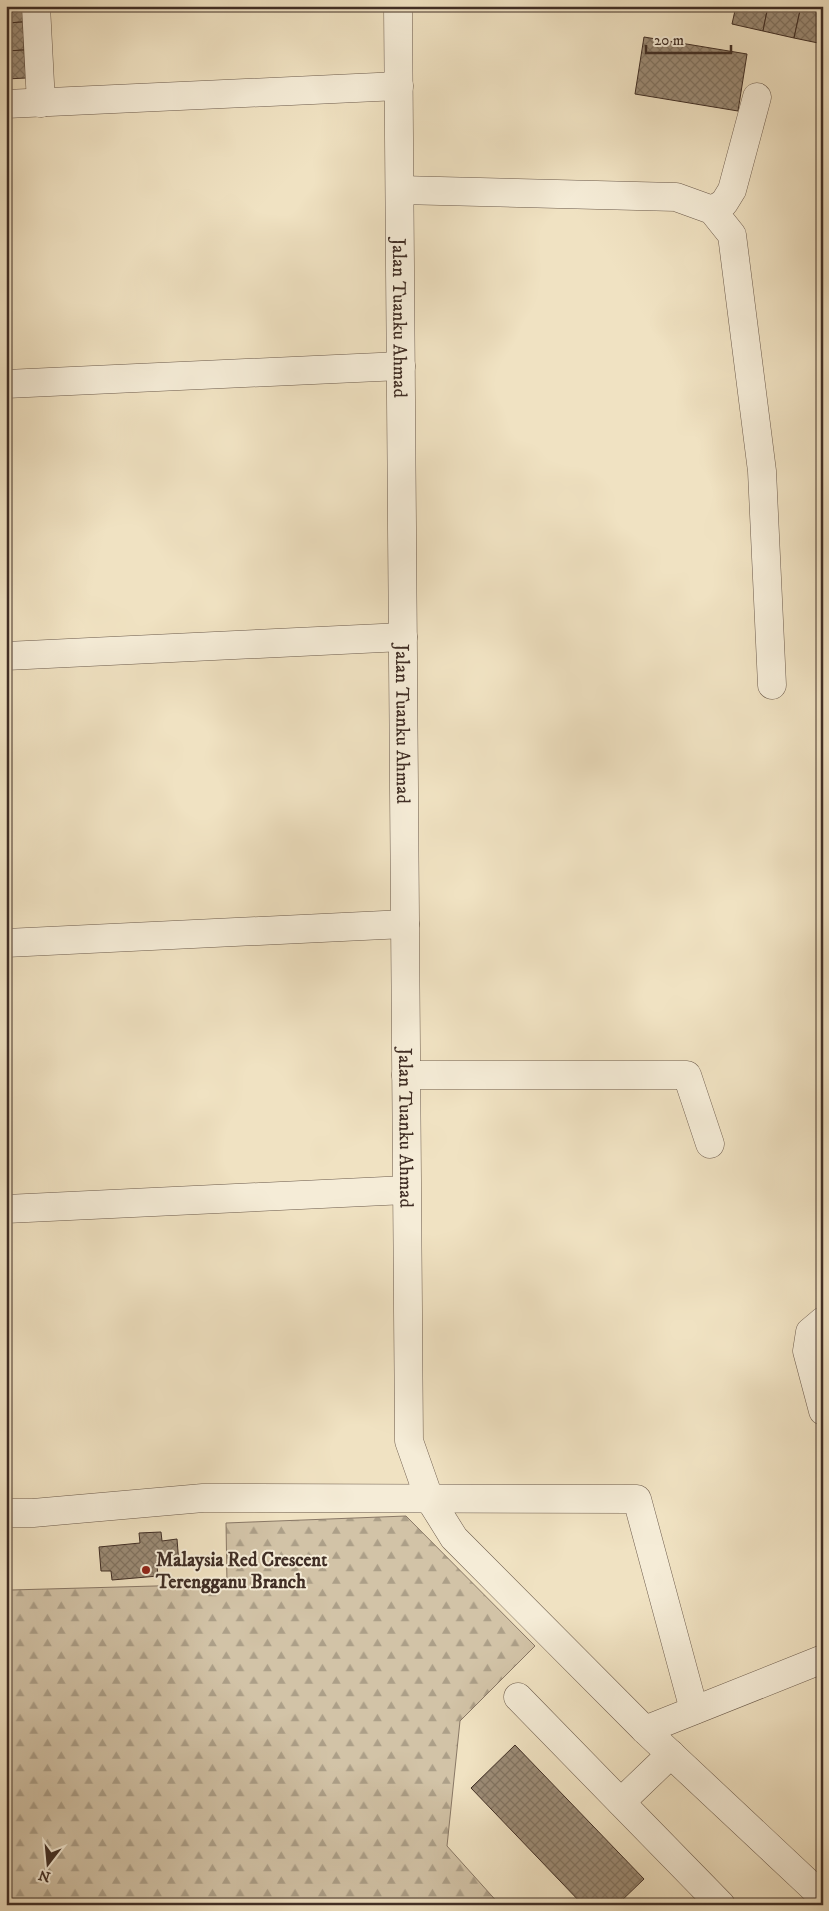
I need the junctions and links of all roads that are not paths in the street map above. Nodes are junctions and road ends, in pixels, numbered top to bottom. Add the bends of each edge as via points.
1 (36, 6) edge
2 (398, 6) edge
3 (399, 86) junction
4 (757, 97) dead end
5 (41, 103) junction
6 (6, 104) edge
7 (400, 190) junction
8 (712, 210) junction
9 (401, 366) junction
10 (6, 384) edge
11 (403, 637) junction
12 (6, 656) edge
13 (772, 685) dead end
14 (405, 924) junction
15 (6, 943) edge
16 (406, 1074) junction
17 (710, 1144) dead end
18 (406, 1190) junction
19 (6, 1209) edge
20 (823, 1321) edge
21 (823, 1411) edge
22 (429, 1498) junction
23 (6, 1514) edge
24 (823, 1659) edge
25 (518, 1697) dead end
26 (694, 1710) junction
27 (645, 1730) junction
28 (671, 1754) junction
29 (621, 1802) junction
30 (823, 1897) edge
31 (721, 1905) edge

1 - 5 street
2 - 3 street, Jalan Tuanku Ahmad
3 - 5 street
3 - 7 street, Jalan Tuanku Ahmad
4 - 8 street via 732,190 724,203
5 - 6 street
7 - 8 street via 676,197
7 - 9 street, Jalan Tuanku Ahmad
8 - 13 street via 732,235 740,296 762,472
9 - 10 street
9 - 11 street, Jalan Tuanku Ahmad
11 - 12 street
11 - 14 street, Jalan Tuanku Ahmad
14 - 15 street
14 - 16 street, Jalan Tuanku Ahmad
16 - 17 street via 687,1076
16 - 18 street, Jalan Tuanku Ahmad
18 - 19 street
18 - 22 street, Jalan Tuanku Ahmad via 408,1441
20 - 21 street via 810,1332 807,1351
22 - 23 street via 203,1498
22 - 26 street via 637,1499
22 - 27 street, Jalan Tuanku Ahmad via 454,1538
24 - 26 street
25 - 29 street
26 - 27 street
27 - 28 street, Jalan Tuanku Ahmad
28 - 29 street
28 - 30 street, Jalan Tuanku Ahmad
29 - 31 street

